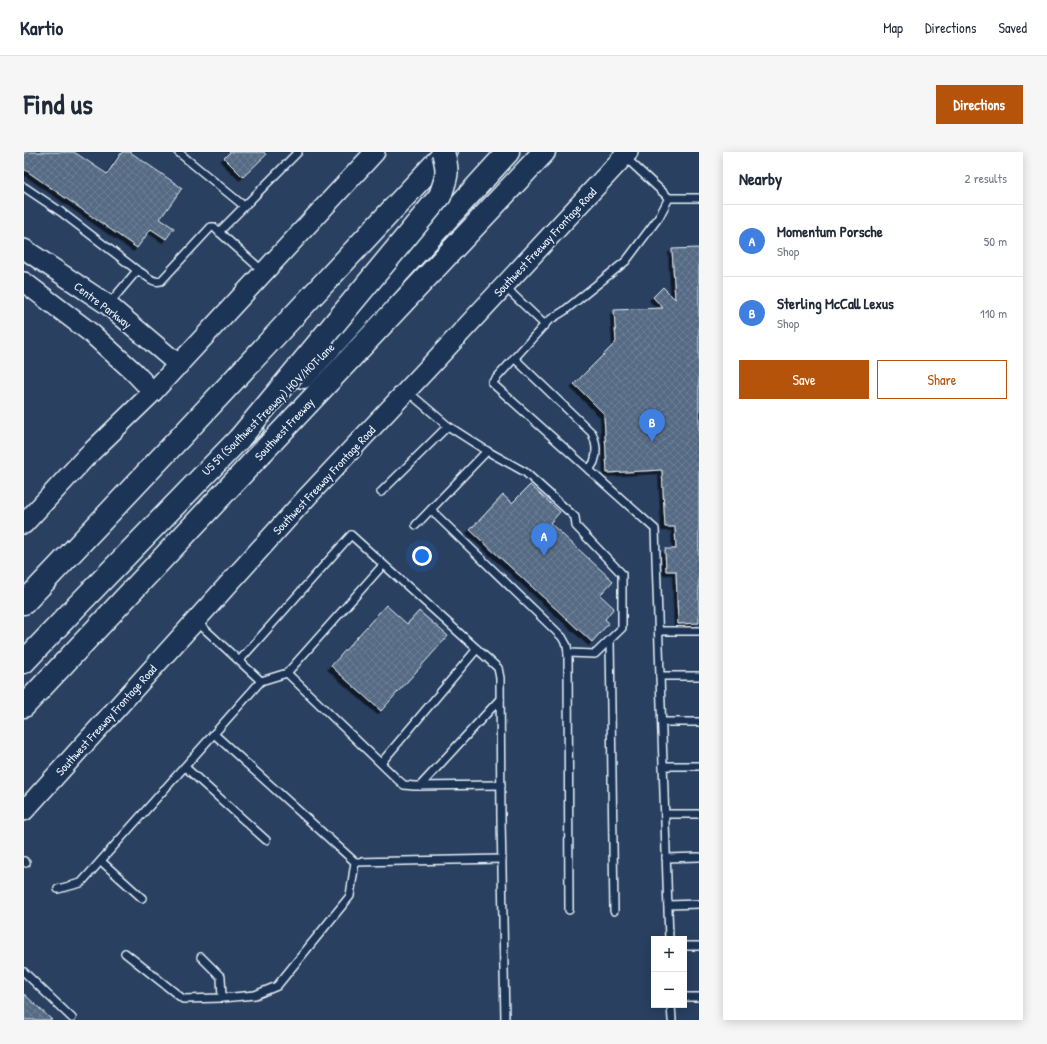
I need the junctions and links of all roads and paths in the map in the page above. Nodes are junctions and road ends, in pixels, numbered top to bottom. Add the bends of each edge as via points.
1 (178, 152) edge
2 (298, 152) edge
3 (375, 152) edge
4 (442, 152) edge
5 (446, 152) edge
6 (508, 152) edge
7 (544, 152) edge
8 (626, 154) edge
9 (24, 187) edge
10 (669, 198) junction
11 (699, 198) edge
12 (244, 206) junction
13 (219, 232) junction
14 (24, 249) edge
15 (138, 271) junction
16 (264, 272) junction
17 (24, 282) edge
18 (504, 286) junction
19 (108, 305) junction
20 (544, 325) junction
21 (514, 358) junction
22 (179, 365) junction
23 (407, 391) junction
24 (153, 392) junction
25 (448, 426) junction
26 (239, 438) junction
27 (487, 451) junction
28 (589, 470) junction
29 (381, 492) dead end
30 (431, 510) junction
31 (24, 524) edge
32 (416, 525) dead end
33 (383, 564) junction
34 (24, 603) edge
35 (196, 621) junction
36 (658, 631) junction
37 (699, 631) edge
38 (610, 641) junction
39 (477, 649) junction
40 (568, 653) junction
41 (240, 660) junction
42 (24, 662) edge
43 (287, 673) junction
44 (660, 676) junction
45 (699, 676) edge
46 (262, 681) junction
47 (500, 699) junction
48 (24, 706) edge
49 (662, 722) junction
50 (699, 722) edge
51 (214, 734) junction
52 (381, 764) junction
53 (663, 766) junction
54 (699, 766) edge
55 (185, 767) junction
56 (501, 785) junction
57 (420, 786) junction
58 (24, 811) edge
59 (664, 814) junction
60 (699, 814) edge
61 (266, 840) dead end
62 (699, 857) edge
63 (666, 858) junction
64 (502, 859) junction
65 (101, 862) junction
66 (355, 862) junction
67 (58, 889) dead end
68 (142, 898) dead end
69 (699, 904) edge
70 (668, 905) junction
71 (569, 910) dead end
72 (614, 911) dead end
73 (669, 936) edge
74 (687, 946) edge
75 (699, 946) edge
76 (125, 953) dead end
77 (200, 957) dead end
78 (24, 972) edge
79 (687, 997) edge
80 (699, 997) edge
81 (222, 998) junction
82 (671, 1008) edge
83 (72, 1018) dead end
84 (505, 1020) edge
85 (672, 1020) edge

1 - 12 lane
2 - 12 lane
3 - 16 main road
4 - 26 highway, bridge via 447,165 447,177 440,196
5 - 34 highway
6 - 26 highway, US 59 (Southwest Freeway) HOV/HOT lane, bridge via 289,392
7 - 48 highway, Southwest Freeway
8 - 10 lane
8 - 18 main road, Southwest Freeway Frontage Road
9 - 15 lane
10 - 11 lane
10 - 20 lane via 659,217 626,261
12 - 13 lane
13 - 15 lane via 210,228 158,283
13 - 16 lane
14 - 19 main road, Centre Parkway
15 - 19 lane
16 - 22 main road
17 - 24 main road via 91,333
18 - 20 lane
18 - 23 main road, Southwest Freeway Frontage Road
19 - 22 main road, Centre Parkway
20 - 21 lane
21 - 28 lane via 592,433 596,448 595,461
21 - 28 lane via 492,382
22 - 24 main road
23 - 25 lane
23 - 35 main road, Southwest Freeway Frontage Road via 307,497
24 - 31 main road via 85,458
25 - 27 lane
25 - 29 lane
26 - 42 highway, US 59 (Southwest Freeway) HOV/HOT lane
27 - 30 lane
27 - 38 lane via 525,472 575,517 576,526 622,574 622,628
28 - 36 lane via 655,529
30 - 32 lane
30 - 40 lane via 562,637
33 - 39 lane
33 - 41 lane via 350,536
33 - 43 lane
35 - 41 lane
35 - 58 main road, Southwest Freeway Frontage Road
36 - 37 lane
36 - 44 lane
38 - 40 lane via 595,654
38 - 72 lane
39 - 47 lane via 498,668
39 - 52 lane
40 - 71 lane
41 - 46 lane
43 - 46 lane
43 - 52 lane
44 - 45 lane
44 - 49 lane
46 - 51 lane
47 - 56 lane
47 - 57 lane
49 - 50 lane
49 - 53 lane
51 - 55 lane
51 - 66 lane
52 - 57 lane via 404,785
53 - 54 lane
53 - 59 lane
55 - 61 lane
55 - 65 lane
56 - 57 lane
56 - 64 lane
59 - 60 lane
59 - 63 lane
62 - 63 lane
63 - 70 lane
64 - 66 lane
64 - 84 lane
65 - 67 lane via 82,883
65 - 68 lane
66 - 81 lane via 350,896 277,986 255,995
69 - 70 lane
70 - 73 lane
74 - 75 lane
76 - 81 lane via 182,999
77 - 81 lane via 221,977
78 - 83 lane
79 - 80 lane
82 - 85 lane

